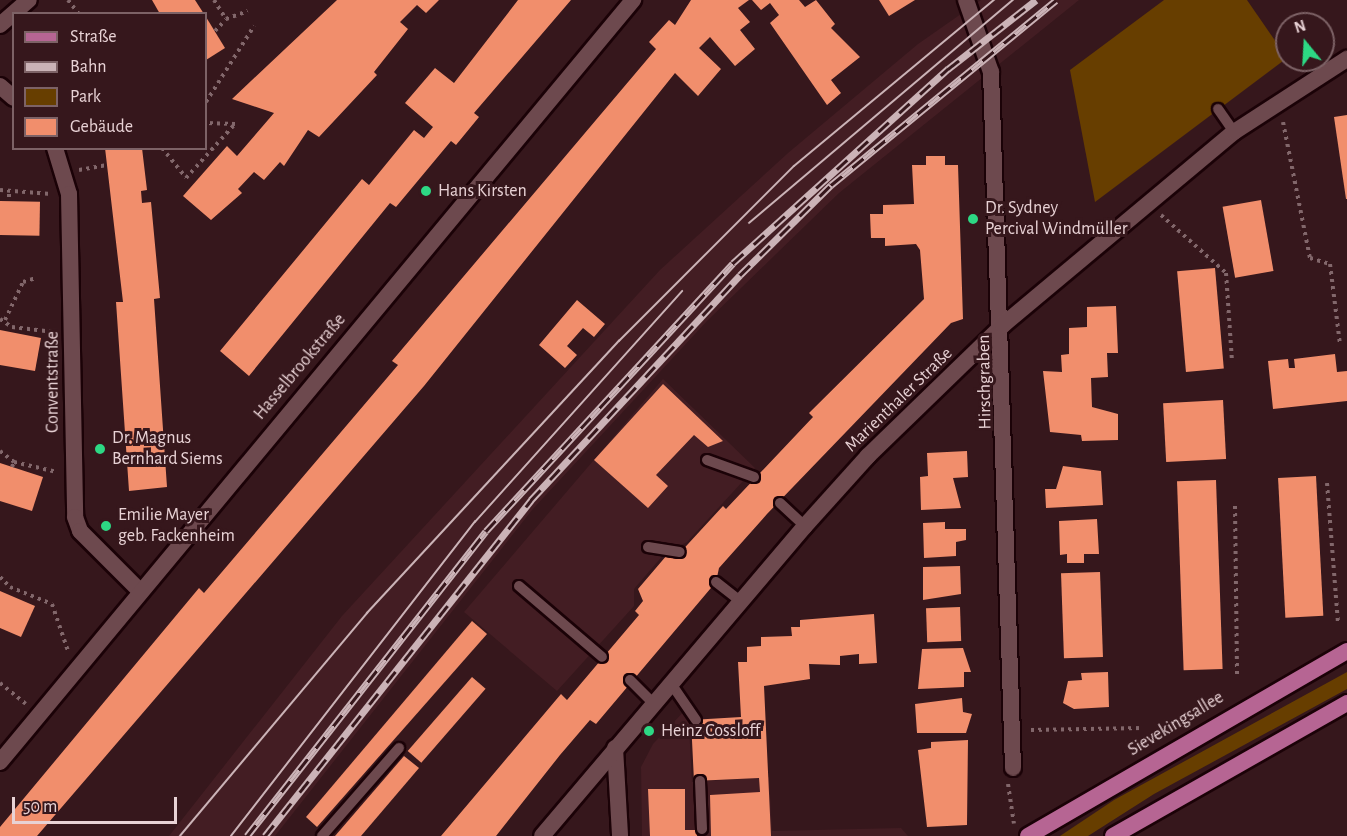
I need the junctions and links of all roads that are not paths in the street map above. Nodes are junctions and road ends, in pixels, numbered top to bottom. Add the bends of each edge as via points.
1 (29, 0) edge
2 (633, 0) edge
3 (966, 0) edge
4 (15, 12) edge
5 (12, 15) edge
6 (0, 25) edge
7 (1347, 59) edge
8 (0, 86) edge
9 (12, 96) edge
10 (1218, 110) dead end
11 (1234, 132) junction
12 (56, 150) edge
13 (1003, 325) junction
14 (707, 460) dead end
15 (754, 477) dead end
16 (780, 503) dead end
17 (805, 526) junction
18 (648, 547) dead end
19 (680, 552) dead end
20 (716, 582) dead end
21 (519, 586) dead end
22 (141, 592) junction
23 (740, 602) junction
24 (1347, 651) edge
25 (602, 657) dead end
26 (630, 680) dead end
27 (670, 682) junction
28 (653, 703) junction
29 (1347, 703) edge
30 (696, 720) dead end
31 (399, 748) dead end
32 (615, 748) junction
33 (0, 762) edge
34 (1013, 768) road end
35 (700, 781) dead end
36 (702, 829) dead end
37 (322, 836) edge
38 (542, 836) edge
39 (620, 836) edge
40 (1028, 836) edge
41 (1113, 836) edge

1 - 4 street
2 - 22 street, Hasselbrookstraße
3 - 13 street, Hirschgraben via 991,72
5 - 6 street
7 - 11 street, Marienthaler Straße
8 - 9 street
10 - 11 lane
11 - 13 street, Marienthaler Straße via 1145,202
12 - 22 street, Conventstraße via 67,171 69,194 73,476 80,531
13 - 17 street, Marienthaler Straße via 868,456
13 - 34 street, Hirschgraben
14 - 15 lane
16 - 17 lane
17 - 23 street, Marienthaler Straße
18 - 19 lane
20 - 23 lane
21 - 25 lane
22 - 33 street, Hasselbrookstraße
23 - 27 street, Marienthaler Straße
24 - 40 main road, Sievekingsallee
26 - 28 lane
27 - 28 street, Marienthaler Straße
27 - 30 lane
28 - 32 street, Marienthaler Straße
29 - 41 main road
31 - 37 lane
32 - 38 street, Marienthaler Straße
32 - 39 street
35 - 36 lane

